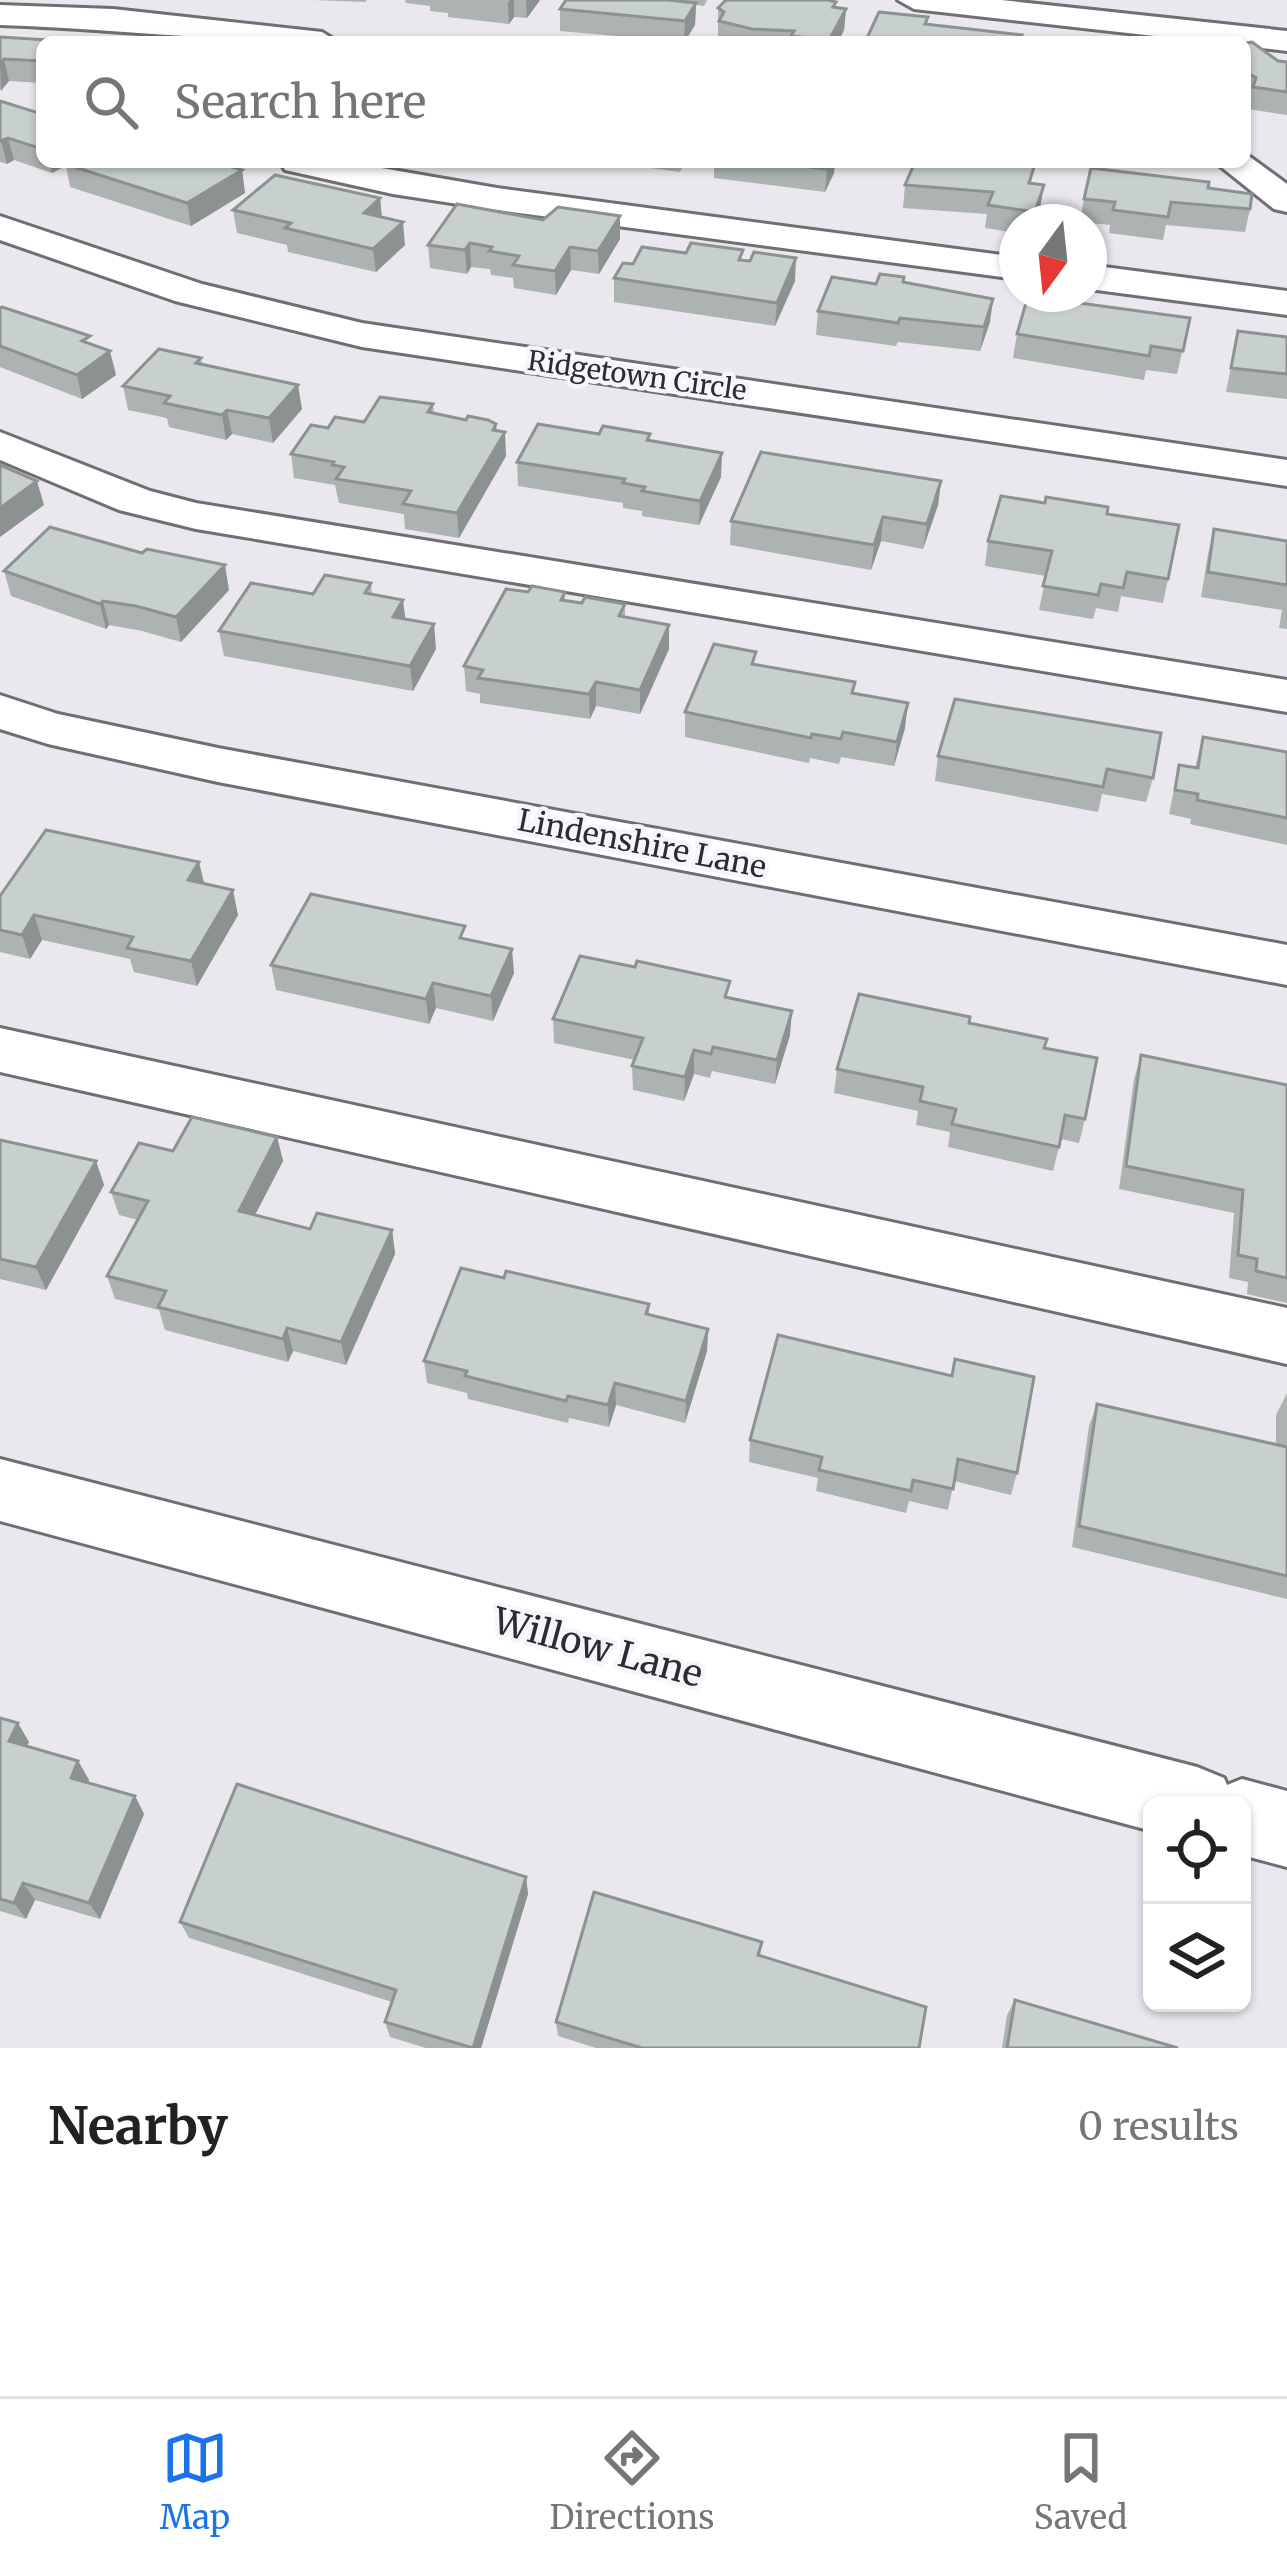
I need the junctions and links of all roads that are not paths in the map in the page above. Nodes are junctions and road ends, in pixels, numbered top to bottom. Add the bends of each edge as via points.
1 (914, 0) edge
2 (1022, 6) edge
3 (0, 15) edge
4 (177, 33) edge
5 (225, 36) edge
6 (1062, 36) edge
7 (1287, 40) edge
8 (1251, 155) edge
9 (1287, 160) edge
10 (328, 168) edge
11 (1241, 168) edge
12 (1287, 201) edge
13 (0, 227) edge
14 (999, 266) edge
15 (1107, 279) edge
16 (1287, 303) edge
17 (0, 445) edge
18 (1287, 473) edge
19 (1287, 696) edge
20 (0, 711) edge
21 (1287, 965) edge
22 (0, 1050) edge
23 (1287, 1336) edge
24 (0, 1490) edge
25 (1163, 1796) edge
26 (1251, 1819) edge
27 (1287, 1829) edge

1 - 2 street
2 - 6 street
2 - 7 street
3 - 4 street
4 - 5 street
8 - 9 street
10 - 14 street via 455,193
11 - 12 street
13 - 18 street, Ridgetown Circle via 189,293 362,334
15 - 16 street
17 - 19 street via 196,516
20 - 21 street, Lindenshire Lane via 218,765
22 - 23 street
24 - 25 street, Willow Lane
26 - 27 street

